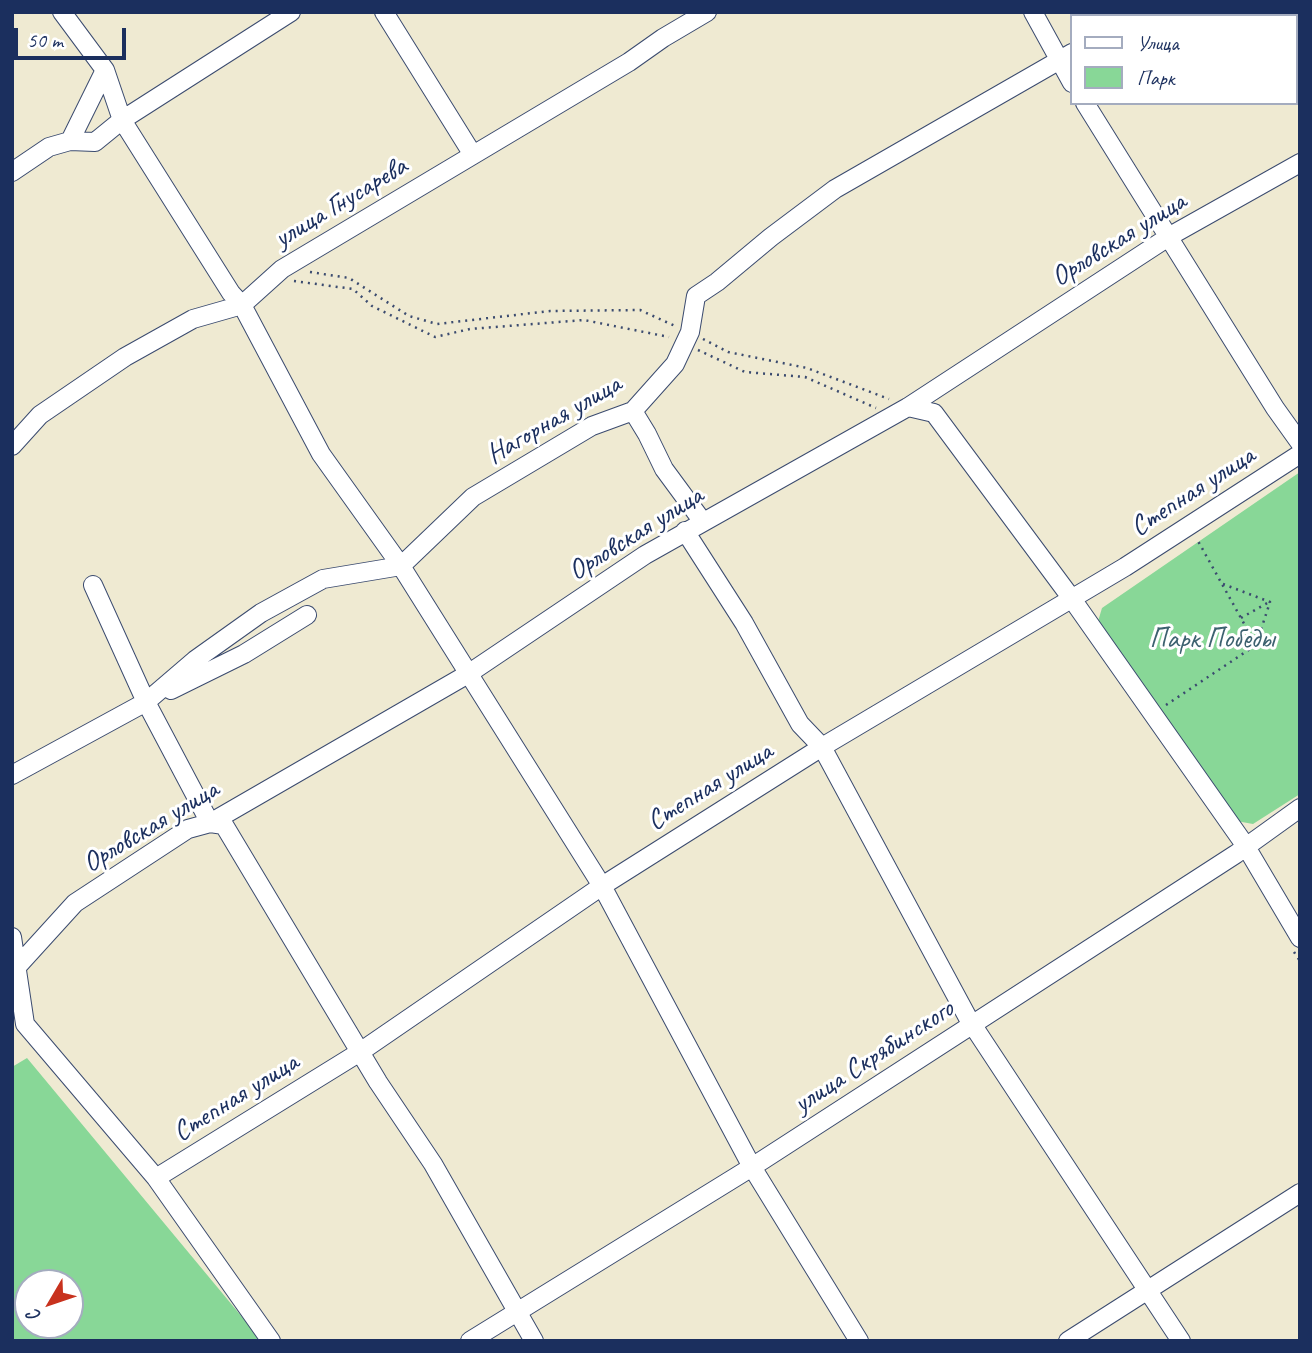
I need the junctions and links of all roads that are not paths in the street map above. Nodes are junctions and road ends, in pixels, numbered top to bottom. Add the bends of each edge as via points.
1 (62, 12) edge
2 (291, 12) edge
3 (384, 12) edge
4 (707, 12) edge
5 (1033, 12) edge
6 (1066, 58) edge
7 (105, 70) junction
8 (1086, 105) edge
9 (122, 120) junction
10 (70, 141) junction
11 (473, 155) junction
12 (1300, 163) edge
13 (12, 172) edge
14 (1170, 236) junction
15 (242, 305) junction
16 (633, 411) junction
17 (901, 411) junction
18 (1300, 443) edge
19 (12, 446) edge
20 (1300, 454) edge
21 (703, 522) junction
22 (685, 531) junction
23 (401, 566) junction
24 (93, 585) dead end
25 (1072, 599) junction
26 (307, 615) dead end
27 (468, 674) junction
28 (146, 702) junction
29 (822, 747) junction
30 (12, 775) edge
31 (1300, 808) edge
32 (210, 823) junction
33 (1245, 845) junction
34 (602, 886) junction
35 (12, 937) edge
36 (1296, 944) edge
37 (15, 969) junction
38 (973, 1024) junction
39 (19, 1028) edge
40 (360, 1052) junction
41 (752, 1167) junction
42 (156, 1178) junction
43 (1300, 1193) edge
44 (1148, 1291) junction
45 (519, 1312) junction
46 (271, 1341) edge
47 (470, 1341) edge
48 (534, 1341) edge
49 (859, 1341) edge
50 (1068, 1341) edge
51 (1181, 1341) edge

1 - 7 street
2 - 9 street
3 - 11 street
4 - 11 street, улица Гнусарева
5 - 6 street
6 - 16 street, Нагорная улица via 835,189 696,296 675,364
7 - 9 street
7 - 10 street
8 - 14 street
9 - 10 street via 95,142
9 - 15 street
10 - 13 street via 49,147
11 - 15 street, улица Гнусарева via 282,269
12 - 14 street, Орловская улица
14 - 17 street, Орловская улица
14 - 18 street
15 - 19 street, улица Гнусарева via 193,319 125,356 40,415
15 - 23 street via 321,454
16 - 21 street via 664,469
16 - 23 street, Нагорная улица via 592,426 472,497
17 - 21 street, Орловская улица
17 - 25 street via 934,413
20 - 25 street, Степная улица
21 - 22 street, Орловская улица
22 - 27 street, Орловская улица
22 - 29 street via 744,623 800,724
23 - 27 street
23 - 28 street via 323,579 261,613
24 - 28 street
25 - 29 street, Степная улица
25 - 33 street
26 - 28 street
27 - 32 street, Орловская улица
27 - 34 street
28 - 30 street
28 - 32 street
29 - 34 street, Степная улица
29 - 38 street
31 - 33 street, улица Скрябинского
32 - 37 street, Орловская улица via 188,828 75,903
32 - 40 street via 224,825
33 - 36 street
33 - 38 street, улица Скрябинского
34 - 40 street, Степная улица
34 - 41 street
35 - 37 street
37 - 39 street
38 - 41 street, улица Скрябинского
38 - 44 street
39 - 42 street
40 - 42 street, Степная улица
40 - 45 street via 433,1164
41 - 45 street, улица Скрябинского
41 - 49 street
42 - 46 street
43 - 44 street
44 - 50 street
44 - 51 street
45 - 47 street, улица Скрябинского
45 - 48 street

